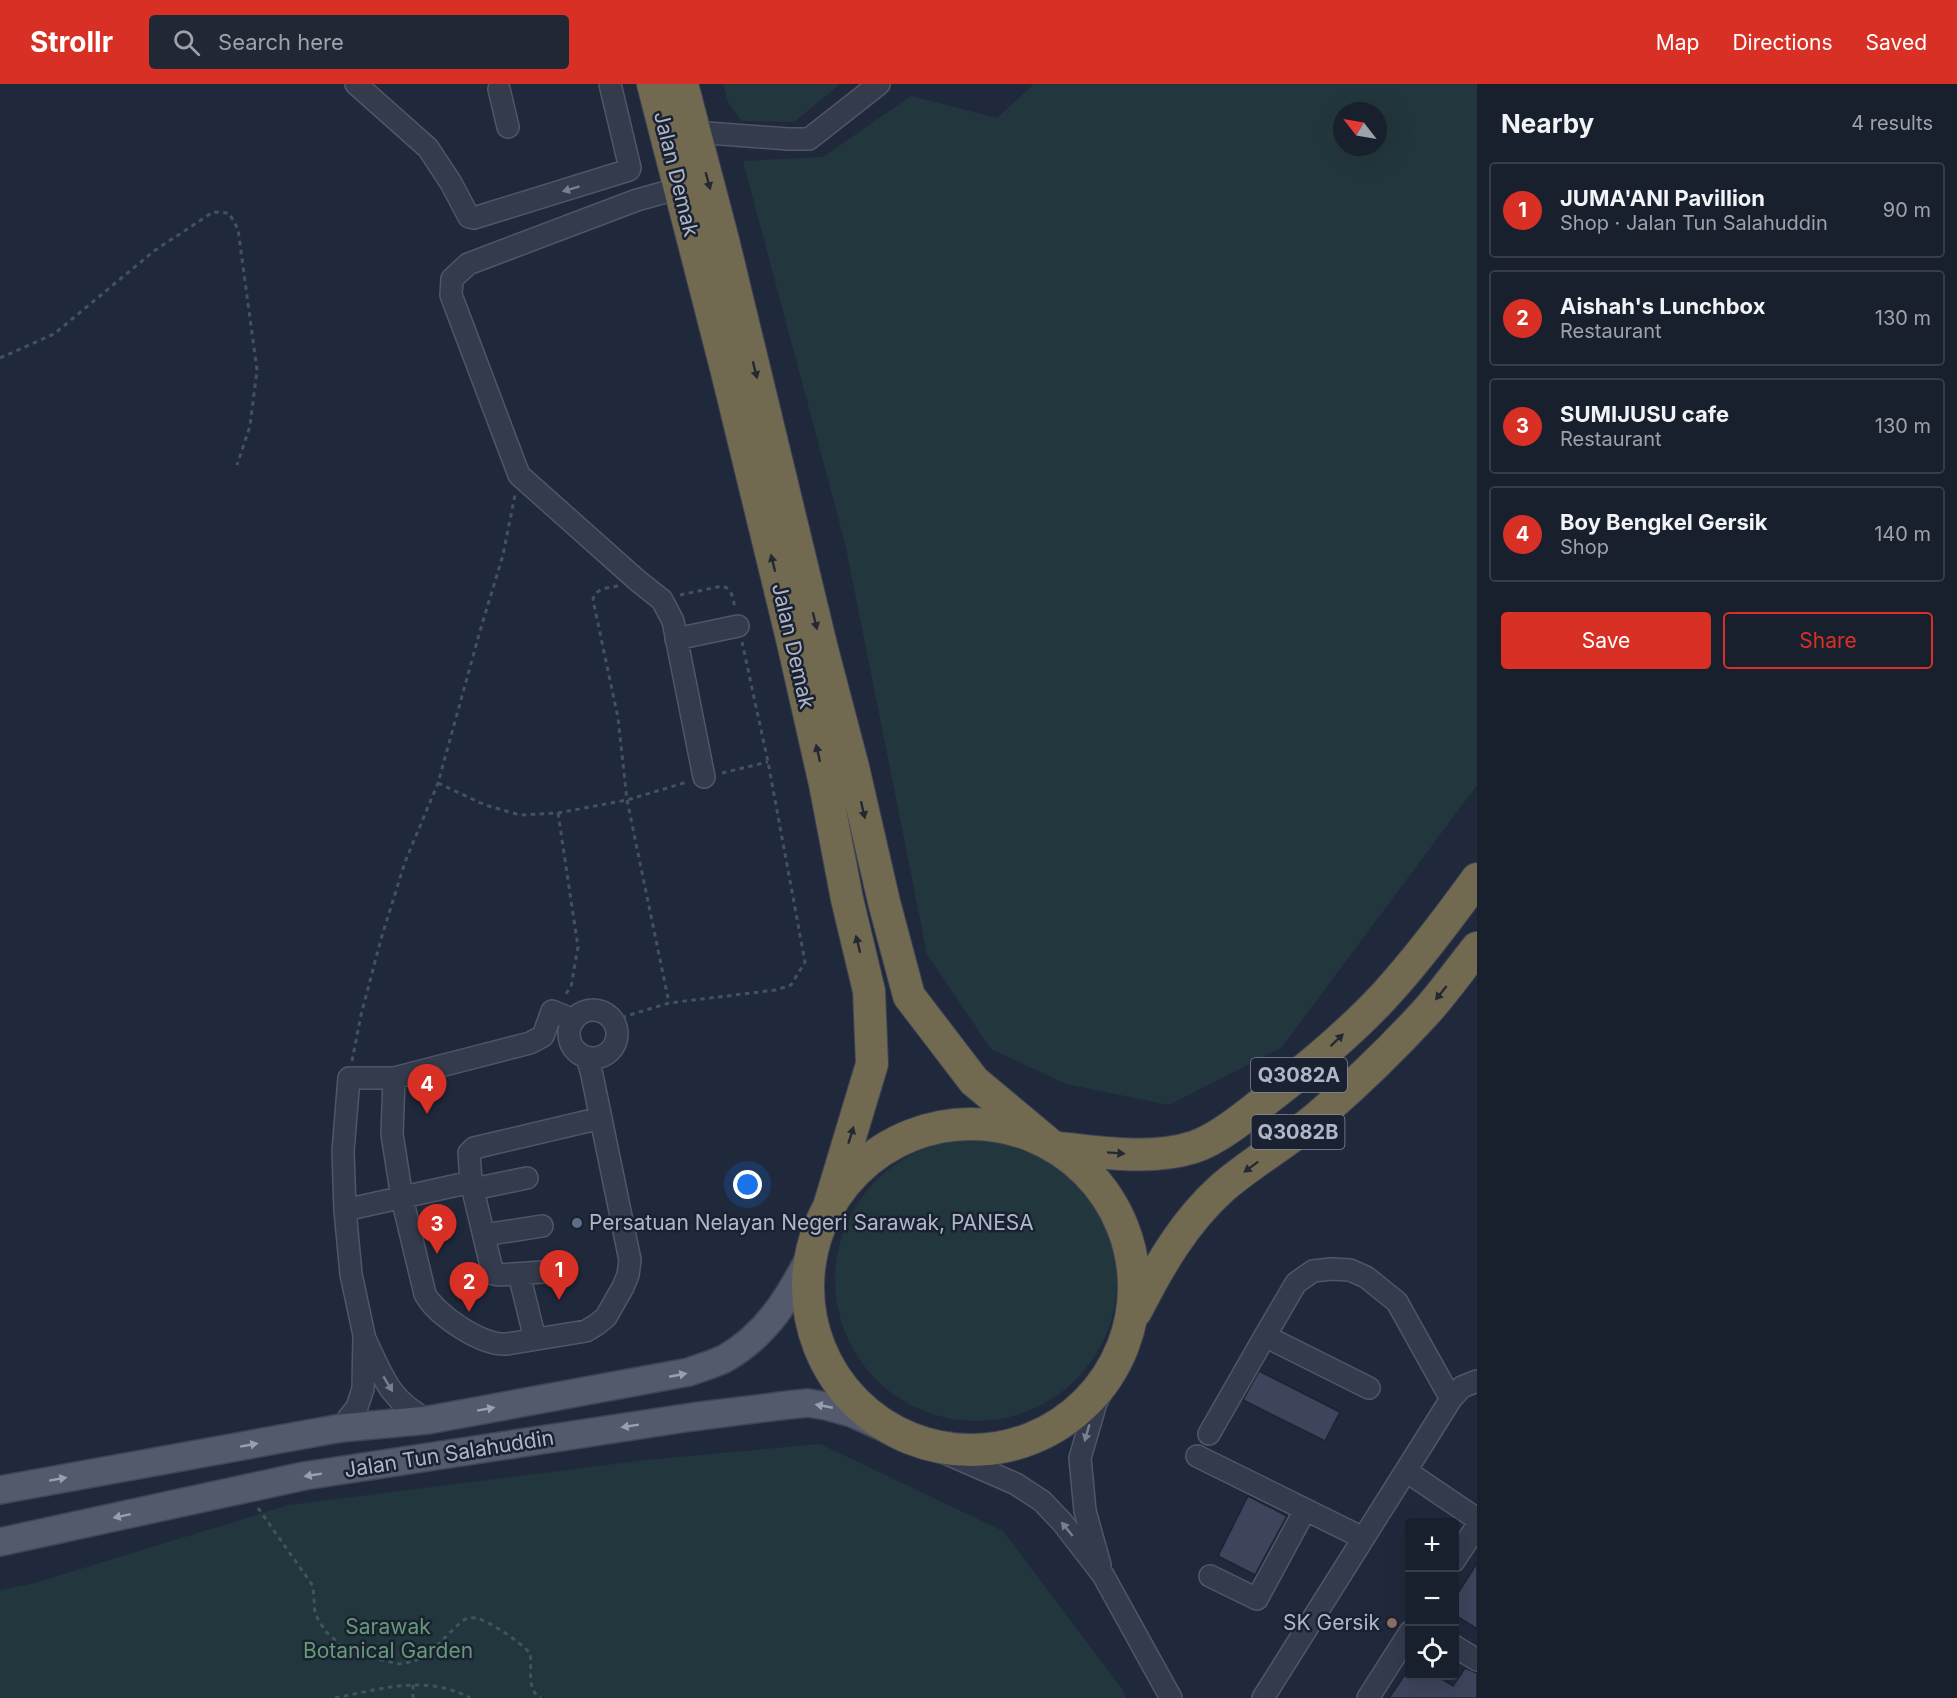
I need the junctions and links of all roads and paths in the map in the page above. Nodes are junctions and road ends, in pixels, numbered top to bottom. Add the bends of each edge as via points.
1 (356, 84) edge
2 (610, 84) edge
3 (653, 84) edge
4 (682, 84) edge
5 (875, 86) edge
6 (499, 89) dead end
7 (508, 127) dead end
8 (695, 132) junction
9 (680, 188) junction
10 (0, 358) edge
11 (237, 465) dead end
12 (519, 475) junction
13 (639, 581) junction
14 (662, 600) junction
15 (738, 626) junction
16 (676, 639) junction
17 (768, 762) junction
18 (704, 777) junction
19 (438, 783) junction
20 (627, 800) junction
21 (558, 813) junction
22 (1477, 879) edge
23 (1477, 948) edge
24 (669, 1003) junction
25 (552, 1011) junction
26 (574, 1020) junction
27 (613, 1020) junction
28 (587, 1057) junction
29 (349, 1078) junction
30 (394, 1078) junction
31 (601, 1118) junction
32 (1052, 1145) junction
33 (527, 1179) dead end
34 (472, 1186) junction
35 (402, 1198) junction
36 (345, 1210) junction
37 (828, 1210) junction
38 (542, 1226) dead end
39 (484, 1236) junction
40 (812, 1253) junction
41 (543, 1272) dead end
42 (519, 1274) junction
43 (1131, 1322) junction
44 (364, 1335) junction
45 (1265, 1336) junction
46 (535, 1339) junction
47 (1117, 1359) junction
48 (1477, 1381) edge
49 (1369, 1388) dead end
50 (1451, 1398) junction
51 (428, 1420) junction
52 (341, 1428) junction
53 (1209, 1434) dead end
54 (910, 1439) junction
55 (1197, 1456) dead end
56 (1406, 1471) junction
57 (0, 1490) edge
58 (244, 1490) junction
59 (1305, 1510) junction
60 (1477, 1519) edge
61 (1477, 1526) edge
62 (1363, 1538) junction
63 (0, 1542) edge
64 (1459, 1555) edge
65 (1103, 1575) junction
66 (1210, 1576) dead end
67 (1405, 1640) edge
68 (1459, 1649) edge
69 (1477, 1660) edge
70 (412, 1684) junction
71 (335, 1698) edge
72 (413, 1698) edge
73 (470, 1698) edge
74 (541, 1698) edge
75 (1170, 1698) edge
76 (1263, 1698) edge
77 (1368, 1698) edge

2 -> 1 street via 630,168 627,172 474,218 469,217 428,148
3 - 9 highway, Jalan Demak
4 - 8 highway, Jalan Demak
5 - 8 street via 809,139
6 - 7 street
8 -> 32 highway, Jalan Demak via 909,996 974,1081
9 - 12 street via 637,200 468,264 452,279 455,308
37 -> 9 highway, Jalan Demak via 872,1064 869,991 795,653
10 - 11 path via 54,334 154,251 213,212 229,213 238,229 258,370 249,426
12 - 13 street
12 - 19 path via 503,555
13 - 14 street
13 - 20 path via 599,591 593,600 618,718
14 - 15 path via 722,586 731,592
14 - 16 street via 673,621
15 - 16 street
15 - 17 path
16 - 18 street
17 - 18 path
17 - 24 path via 805,962 791,985 776,990
18 - 20 path
19 - 21 path via 484,805 519,814
19 - 29 path via 405,862 381,939
20 - 21 path
20 - 24 path
21 - 25 path via 578,947 571,987
32 -> 22 highway, Q3082A via 1138,1155 1168,1153 1195,1147 1234,1125 1308,1068 1385,995
23 -> 43 highway, Q3082B via 1379,1062 1319,1116 1230,1182 1202,1208 1168,1253
24 - 27 path
25 - 26 street
25 - 30 street via 543,1036 530,1043
26 - 27 street via 579,1014 594,1010
26 - 28 street via 569,1034 571,1042
27 - 28 street via 615,1044 603,1055
28 - 31 street
29 - 30 street
29 - 36 street via 343,1151
30 - 35 street via 392,1134
31 - 34 street via 474,1148 468,1158
31 - 46 street via 630,1260 628,1275 606,1317 586,1331
32 - 37 highway via 1021,1131 994,1125 965,1124 924,1131 897,1142 868,1161
32 - 43 highway via 1095,1181 1122,1223 1134,1272
33 - 34 street
34 - 35 street
34 - 39 street
35 - 36 street
35 - 46 street via 431,1305 481,1340 496,1345
36 - 44 street via 351,1274
37 - 40 highway
38 - 39 street
39 - 42 street via 493,1274
51 -> 40 main road, Jalan Tun Salahuddin via 689,1372 723,1359 747,1344 773,1319
40 - 54 highway via 809,1307 824,1358 855,1402 875,1420
41 - 42 street
42 - 46 street
43 - 47 highway
44 -> 51 street via 396,1399
44 - 52 street via 363,1389 357,1407
45 - 49 street
45 - 50 street via 1296,1283 1313,1271 1350,1270 1366,1277 1397,1302
45 - 53 street
47 - 54 highway via 1087,1401 1035,1438 985,1450 959,1450
47 -> 65 street via 1096,1403 1080,1458 1085,1511
48 - 50 street via 1462,1387
50 - 56 street
51 - 52 main road, Jalan Tun Salahuddin
57 -> 52 main road, Jalan Tun Salahuddin
54 -> 58 main road, Jalan Tun Salahuddin via 844,1411 808,1403 304,1476
65 -> 54 street via 1042,1501 1016,1484
55 - 59 street
56 - 60 street
56 - 62 street
58 -> 63 main road, Jalan Tun Salahuddin
58 - 74 path via 313,1586 315,1614 325,1631 350,1653 399,1664 415,1661 462,1621 475,1618 530,1653 531,1688
59 - 62 street
59 - 66 street via 1257,1599
61 - 64 street
62 - 76 street
65 - 75 street
67 - 77 street
68 - 69 street
70 - 71 path
70 - 72 path
70 - 73 path via 455,1689

